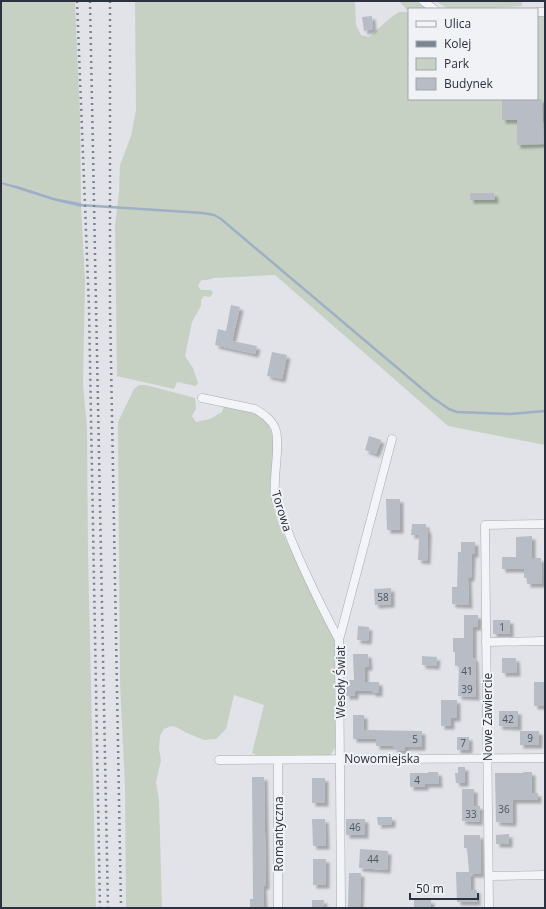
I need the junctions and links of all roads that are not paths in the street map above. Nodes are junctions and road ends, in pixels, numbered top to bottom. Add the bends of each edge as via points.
1 (423, 1) edge
2 (433, 8) edge
3 (202, 398) dead end
4 (392, 439) dead end
5 (545, 524) edge
6 (339, 640) junction
7 (545, 641) edge
8 (486, 642) junction
9 (340, 758) junction
10 (545, 758) edge
11 (487, 759) junction
12 (219, 760) dead end
13 (278, 760) junction
14 (545, 875) edge
15 (489, 876) junction
16 (278, 908) edge
17 (341, 908) edge
18 (489, 908) edge

1 - 2 street
3 - 6 street, Torowa via 255,409 275,427 275,496 312,588
4 - 6 street, Wesoły Świat
5 - 8 street, Nowe Zawiercie via 485,525
6 - 9 street, Wesoły Świat
7 - 8 street
8 - 11 street, Nowe Zawiercie
9 - 11 street, Nowomiejska
9 - 13 street, Nowomiejska
9 - 17 street, Wesoły Świat
10 - 11 street, Nowomiejska
11 - 15 street, Nowe Zawiercie
12 - 13 street, Nowomiejska
13 - 16 street, Romantyczna
14 - 15 street
15 - 18 street, Nowe Zawiercie

